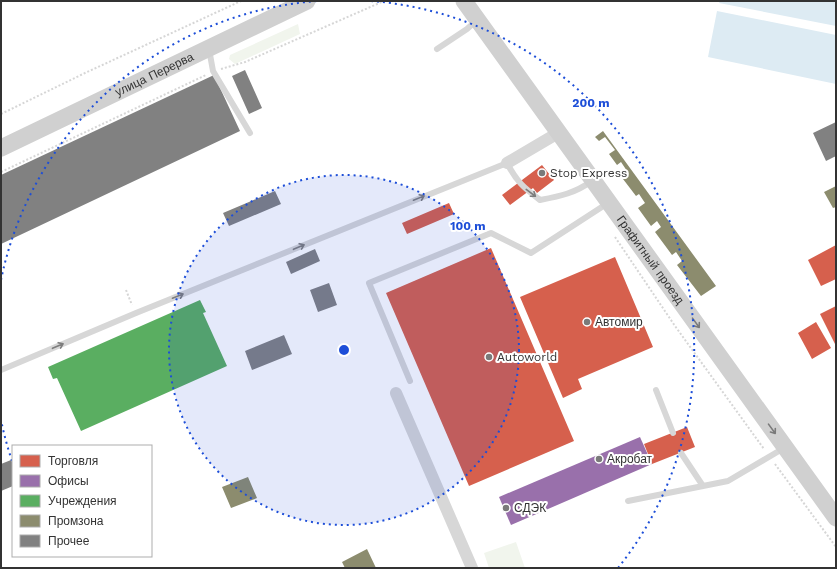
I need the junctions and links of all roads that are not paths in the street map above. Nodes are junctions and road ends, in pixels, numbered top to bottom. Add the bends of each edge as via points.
1 (306, 1) edge
2 (464, 1) edge
3 (477, 20) junction
4 (209, 48) junction
5 (437, 49) dead end
6 (250, 133) dead end
7 (558, 133) junction
8 (1, 148) edge
9 (507, 163) junction
10 (594, 180) junction
11 (610, 202) junction
12 (1, 370) edge
13 (410, 381) dead end
14 (656, 390) dead end
15 (396, 392) dead end
16 (673, 433) dead end
17 (785, 447) junction
18 (681, 453) dead end
19 (704, 486) junction
20 (628, 501) dead end
21 (836, 518) edge
22 (472, 568) edge

1 - 4 street, улица Перерва
2 - 3 street, Графитный проезд
3 - 5 lane
3 - 7 street, Графитный проезд
4 - 6 lane via 213,71
4 - 8 street, улица Перерва
7 - 9 street
7 - 10 street, Графитный проезд
9 -> 10 lane via 523,187 540,200 568,195
12 -> 9 lane
10 - 11 street, Графитный проезд
11 - 13 lane via 531,253 490,233 369,283
11 -> 17 street, Графитный проезд
14 - 16 lane
15 - 22 street
17 - 19 lane via 728,481
17 - 21 street, Графитный проезд
18 - 19 lane
19 - 20 lane

